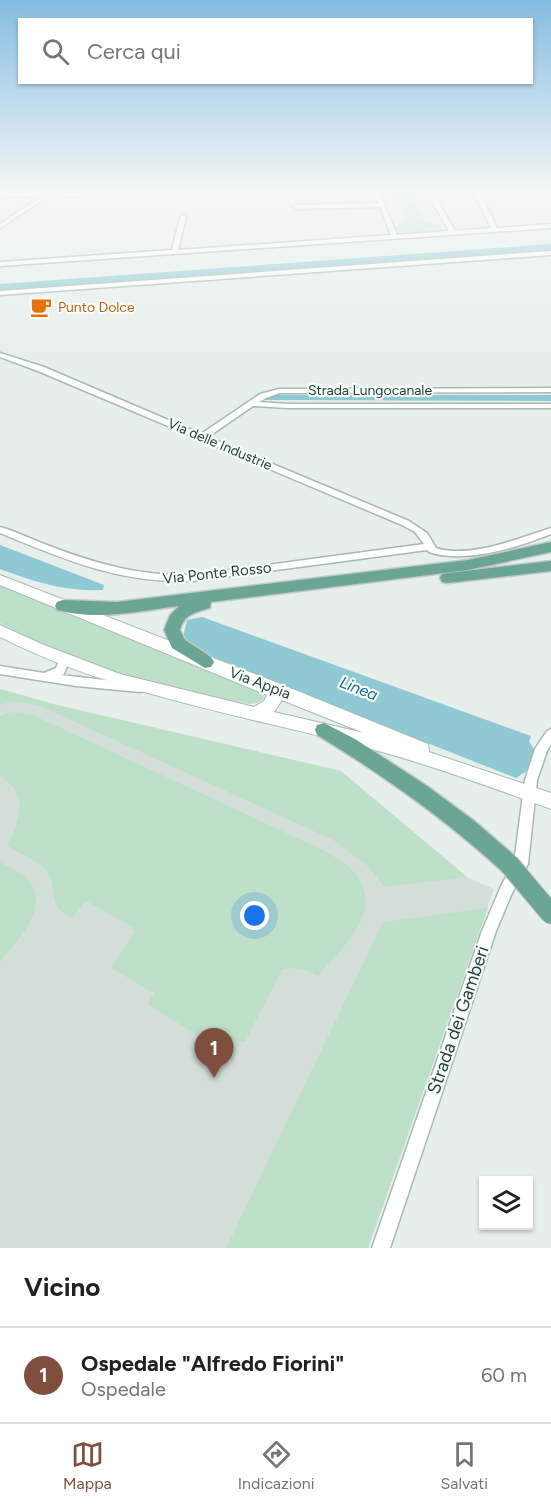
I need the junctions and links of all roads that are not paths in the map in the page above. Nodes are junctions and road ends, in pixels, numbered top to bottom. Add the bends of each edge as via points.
1 (175, 249) edge
2 (226, 249) edge
3 (174, 253) junction
4 (551, 253) edge
5 (0, 264) edge
6 (0, 293) edge
7 (2, 359) edge
8 (551, 390) edge
9 (253, 404) junction
10 (551, 406) edge
11 (202, 437) junction
12 (0, 530) edge
13 (551, 531) edge
14 (551, 547) edge
15 (434, 550) junction
16 (551, 566) edge
17 (0, 580) edge
18 (63, 606) junction
19 (0, 630) edge
20 (64, 661) junction
21 (205, 662) junction
22 (0, 670) edge
23 (45, 677) junction
24 (272, 687) junction
25 (148, 688) junction
26 (253, 714) junction
27 (324, 730) junction
28 (547, 739) edge
29 (526, 787) junction
30 (551, 801) edge
31 (551, 914) edge
32 (381, 1248) edge

1 - 3 street
2 - 3 street
3 - 5 street
4 - 6 street
7 - 11 street, Via delle Industrie via 41,369
8 - 9 street, Strada Lungocanale via 289,390 271,393
9 - 10 street
9 - 11 street, Strada Lungocanale
11 - 15 street, Via delle Industrie via 394,518 424,534
12 - 15 street, Via Ponte Rosso via 106,570 160,580
13 - 15 street, Via Ponte Rosso via 476,551
14 - 18 main road via 468,565 106,609
16 - 21 main road via 386,581 197,606 183,611 172,626 182,648
17 - 18 main road, Via Appia
18 - 21 main road, Via Appia
19 - 20 main road, Via Appia
20 - 23 street via 60,671
20 - 25 main road, Via Appia
21 - 24 main road, Via Appia
22 - 23 street
23 - 25 street
24 - 26 main road via 272,703
24 - 29 main road, Via Appia
25 - 26 main road, Via Appia
26 - 27 main road, Via Appia
27 - 29 main road, Via Appia
27 - 31 main road, bridge via 435,802 509,864
28 - 29 street, Strada dei Gamberi
29 - 30 main road, Via Appia
29 - 32 street, Strada dei Gamberi via 521,864 489,931

